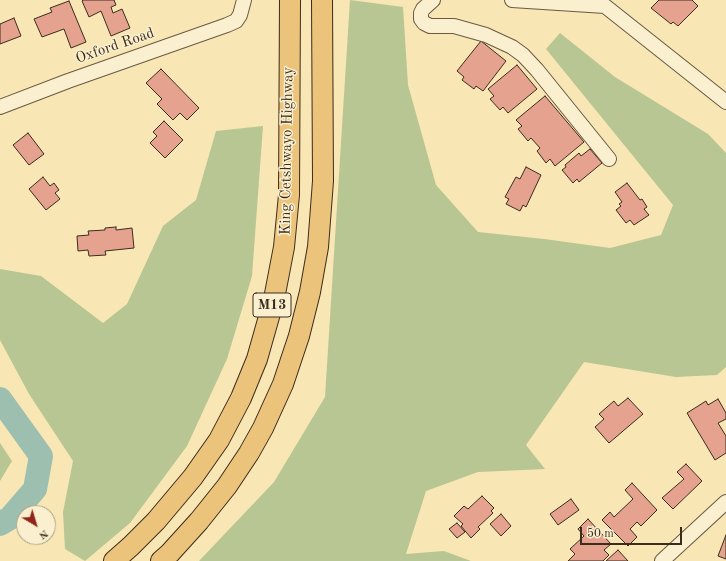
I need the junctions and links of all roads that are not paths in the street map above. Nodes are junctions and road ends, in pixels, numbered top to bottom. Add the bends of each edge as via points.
1 (244, 0) edge
2 (290, 0) edge
3 (322, 0) edge
4 (433, 0) edge
5 (512, 0) edge
6 (726, 102) edge
7 (0, 107) edge
8 (609, 159) dead end
9 (726, 502) edge
10 (114, 561) edge
11 (161, 561) edge
12 (662, 561) edge

1 - 7 street, Oxford Road via 236,21 227,25
2 - 10 highway, King Cetshwayo Highway / M13 via 287,218 274,299 257,359 241,398 193,477 156,521
3 - 11 highway, M13 via 322,188 318,247 299,336 283,384 249,453 199,521
4 - 8 street via 421,13 424,23 430,26 454,26 486,35 523,55
5 - 6 street via 605,6
9 - 12 street

